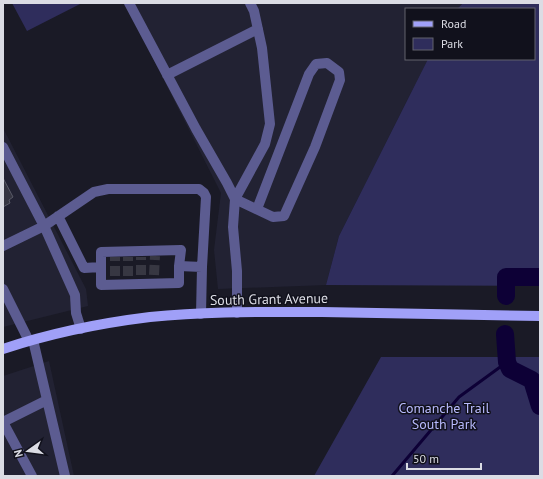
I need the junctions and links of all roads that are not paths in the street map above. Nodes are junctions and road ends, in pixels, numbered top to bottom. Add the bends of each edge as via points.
1 (129, 3) edge
2 (250, 3) edge
3 (258, 29) junction
4 (167, 75) junction
5 (3, 147) edge
6 (235, 199) junction
7 (257, 209) junction
8 (58, 216) junction
9 (44, 226) junction
10 (3, 246) edge
11 (179, 266) junction
12 (100, 267) junction
13 (202, 267) junction
14 (3, 290) edge
15 (237, 313) junction
16 (201, 314) junction
17 (540, 316) edge
18 (80, 329) junction
19 (31, 341) junction
20 (3, 349) edge
21 (47, 400) junction
22 (32, 476) edge
23 (64, 476) edge

1 - 4 lane
2 - 3 lane
3 - 4 lane
3 - 6 lane via 270,124 265,144
4 - 6 lane
5 - 9 lane
6 - 7 lane
6 - 15 lane via 233,227
7 - 7 lane via 273,217 284,216 315,147 340,80 339,72 327,63 316,64 309,74
8 - 9 lane
8 - 12 lane via 84,268
8 - 13 lane via 100,190 199,189 206,197
9 - 10 lane
9 - 18 lane via 75,295
11 - 12 lane via 181,250 155,254 115,255 101,252
11 - 12 lane via 179,283 141,279 115,280 101,285
11 - 13 lane
13 - 16 lane
14 - 19 lane
15 - 16 main road, South Grant Avenue
15 - 17 main road, South Grant Avenue
16 - 18 main road, South Grant Avenue via 151,317
18 - 19 main road, South Grant Avenue
19 - 20 main road, South Grant Avenue
19 - 21 lane
21 - 22 lane via 3,422
21 - 23 lane

